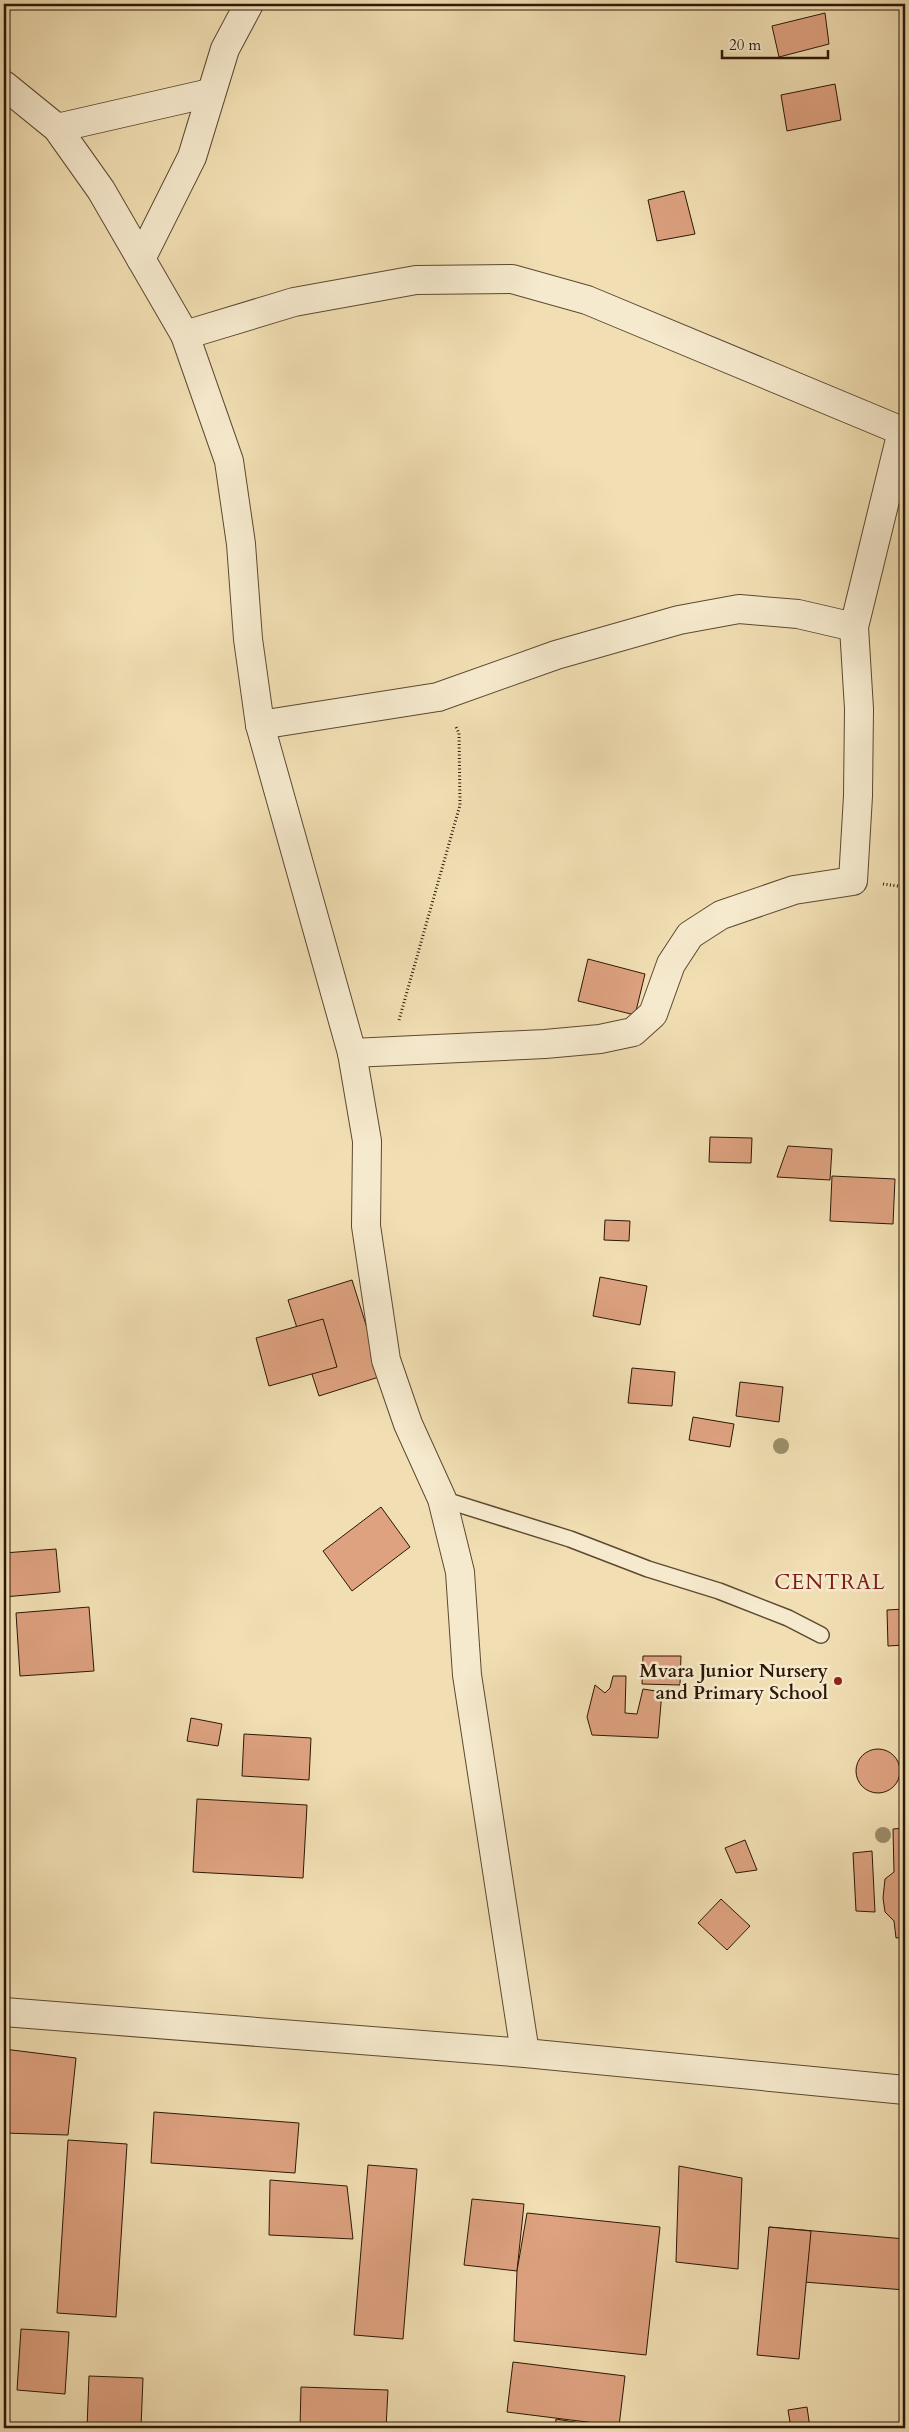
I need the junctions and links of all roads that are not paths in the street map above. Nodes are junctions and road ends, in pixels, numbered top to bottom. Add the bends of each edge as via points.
1 (249, 4) edge
2 (4, 85) edge
3 (210, 93) junction
4 (57, 128) junction
5 (141, 258) junction
6 (185, 335) junction
7 (904, 432) edge
8 (854, 627) junction
9 (260, 725) junction
10 (352, 1053) junction
11 (442, 1500) junction
12 (821, 1635) dead end
13 (4, 2012) edge
14 (524, 2053) junction
15 (905, 2090) edge

1 - 3 street via 225,49
2 - 4 street
3 - 4 street
3 - 5 street via 192,157
4 - 5 street via 102,190
5 - 6 street
6 - 7 street via 294,302 416,280 512,279 587,300
6 - 9 street via 229,461
7 - 8 street
8 - 9 street via 798,614 739,609 679,620 556,655 438,697
8 - 10 street via 859,709 853,880 794,890 721,915 690,935 671,964 653,1014 633,1032 545,1044
9 - 10 street
10 - 11 street via 367,1141 366,1226 386,1360 408,1424
11 - 12 lane via 570,1539 718,1591 788,1618
11 - 14 street via 460,1572 467,1675
13 - 14 street
14 - 15 street

